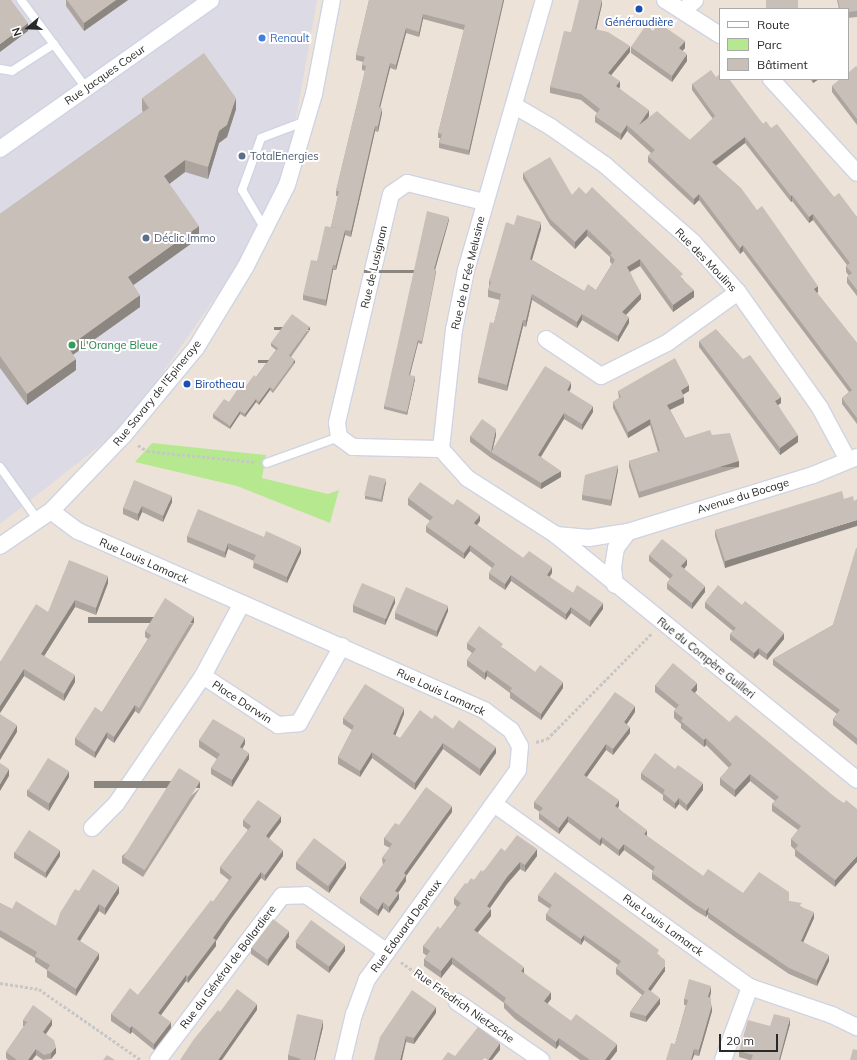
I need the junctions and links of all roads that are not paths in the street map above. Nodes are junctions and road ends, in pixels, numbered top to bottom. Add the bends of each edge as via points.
1 (22, 0) edge
2 (211, 0) edge
3 (332, 0) edge
4 (544, 0) edge
5 (665, 0) edge
6 (690, 5) edge
7 (719, 34) edge
8 (54, 44) junction
9 (0, 69) edge
10 (772, 80) edge
11 (86, 88) junction
12 (515, 106) junction
13 (306, 120) junction
14 (0, 149) edge
15 (857, 173) edge
16 (484, 202) junction
17 (265, 229) junction
18 (738, 292) junction
19 (546, 339) dead end
20 (339, 436) junction
21 (441, 449) junction
22 (853, 458) edge
23 (267, 463) road end
24 (0, 467) edge
25 (45, 516) junction
26 (628, 532) junction
27 (556, 535) junction
28 (0, 546) edge
29 (615, 585) junction
30 (241, 605) junction
31 (342, 646) junction
32 (202, 676) junction
33 (857, 780) edge
34 (494, 804) junction
35 (92, 828) dead end
36 (387, 952) junction
37 (750, 987) junction
38 (457, 1002) road end
39 (857, 1026) edge
40 (158, 1060) edge
41 (343, 1060) edge
42 (541, 1060) edge
43 (724, 1060) edge

1 - 8 lane
2 - 11 street, Rue Jacques Coeur
3 - 13 street, Rue Savary de l'Epineraye via 314,94
4 - 12 street, Rue de la Fée Melusine
5 - 6 street
6 - 7 street
8 - 9 lane via 12,71
8 - 11 lane
10 - 15 street
11 - 14 street, Rue Jacques Coeur
12 - 16 street, Rue de la Fée Melusine
12 - 18 street, Rue des Moulins via 551,126 605,165 693,242
13 - 17 street, Rue Savary de l'Epineraye via 287,185
13 - 17 lane via 261,138 242,190
16 - 20 street, Rue de Lusignan via 407,183 391,194 337,423
16 - 21 street, Rue de la Fée Melusine via 466,270 454,330
17 - 25 street, Rue Savary de l'Epineraye via 246,266 196,348 124,435
18 - 19 street via 667,343 601,376
18 - 22 street, Rue des Moulins
20 - 21 street via 353,447
20 - 23 lane
21 - 27 street, Avenue du Bocage via 468,478
22 - 26 street, Avenue du Bocage via 813,475
24 - 25 lane
25 - 28 street, Rue Savary de l'Epineraye
25 - 30 street, Rue Louis Lamarck
26 - 27 street, Avenue du Bocage via 589,538
26 - 29 street via 616,548 613,567
27 - 29 street, Rue du Compère Guilleri
29 - 33 street, Rue du Compère Guilleri
30 - 31 street, Rue Louis Lamarck
30 - 32 street, Place Darwin
31 - 32 street, Place Darwin via 299,723 278,725
31 - 34 street, Rue Louis Lamarck via 484,710 511,730 520,746 518,770
32 - 35 street via 116,804
34 - 36 street, Rue Edouard Depreux
34 - 37 street, Rue Louis Lamarck
36 - 40 street, Rue du Général de Bollardiere via 306,895 282,896
36 - 41 street, Rue Edouard Depreux via 367,979 354,1014
37 - 39 street, Rue Louis Lamarck
37 - 43 street
38 - 42 street, Rue Friedrich Nietzsche

